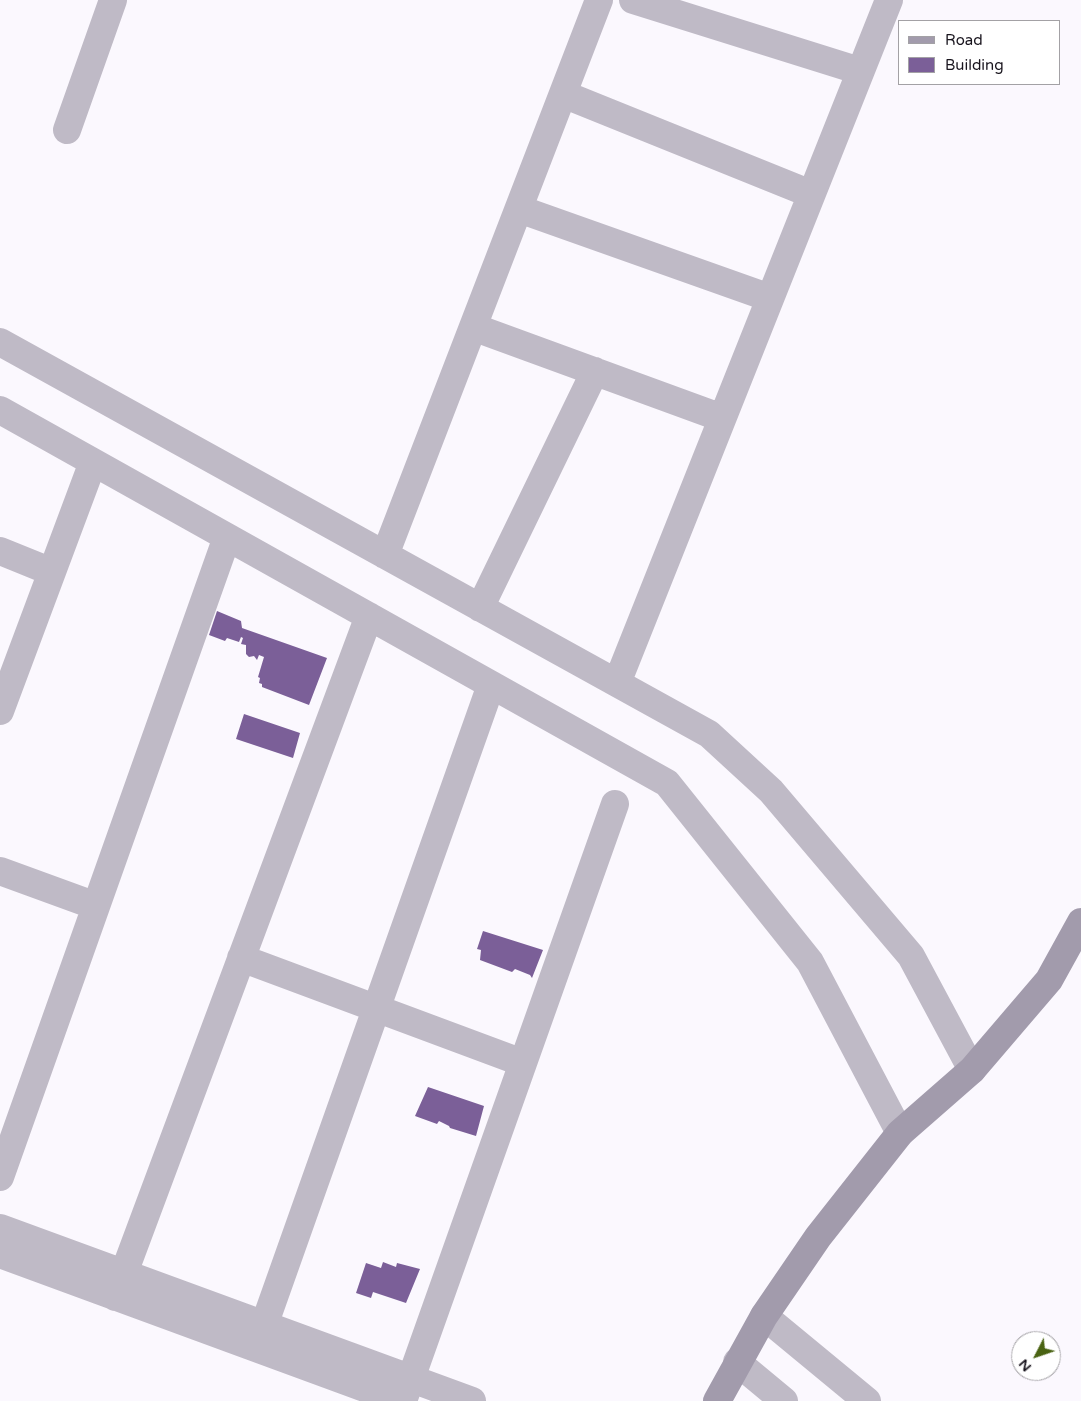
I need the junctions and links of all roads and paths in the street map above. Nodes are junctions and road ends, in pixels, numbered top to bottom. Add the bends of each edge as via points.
1 (113, 0) edge
2 (600, 0) edge
3 (633, 0) edge
4 (889, 0) edge
5 (860, 71) junction
6 (563, 94) junction
7 (67, 130) dead end
8 (811, 194) junction
9 (519, 208) junction
10 (770, 298) junction
11 (473, 327) junction
12 (0, 342) edge
13 (595, 372) junction
14 (0, 410) edge
15 (722, 418) junction
16 (93, 462) junction
17 (228, 537) junction
18 (0, 551) edge
19 (385, 555) junction
20 (52, 572) junction
21 (480, 608) junction
22 (369, 616) junction
23 (617, 683) junction
24 (491, 685) junction
25 (0, 712) edge
26 (614, 804) dead end
27 (0, 871) edge
28 (96, 906) junction
29 (1081, 922) edge
30 (241, 958) junction
31 (376, 1009) junction
32 (523, 1063) junction
33 (972, 1070) junction
34 (900, 1133) junction
35 (0, 1177) edge
36 (0, 1228) edge
37 (0, 1254) edge
38 (119, 1285) junction
39 (764, 1316) junction
40 (260, 1337) junction
41 (737, 1362) junction
42 (405, 1394) edge
43 (472, 1401) edge
44 (717, 1401) edge
45 (784, 1401) edge
46 (867, 1401) edge

1 - 7 street
2 - 6 street
3 - 5 street
4 - 5 street
5 - 8 street
6 - 8 street
6 - 9 street
8 - 10 street
9 - 10 street
9 - 11 street
10 - 15 street
11 - 13 street
11 - 19 street
12 - 19 street
13 - 15 street
13 - 21 street
14 - 16 street
15 - 23 street
16 - 17 street
16 - 20 street
17 - 22 street
17 - 28 street
18 - 20 street
19 - 21 street
20 - 25 street
21 - 23 street
22 - 24 street
22 - 30 street
23 - 33 street via 709,734 771,791 911,956
24 - 31 street
24 - 34 street via 667,783 810,962
26 - 32 street
27 - 28 street
28 - 35 street
29 - 33 street via 1049,980
30 - 31 street
30 - 38 street
31 - 32 street
31 - 40 street
32 - 42 street
33 - 34 street
34 - 39 street via 818,1237
36 - 38 street
37 - 38 street
38 - 40 street
39 - 41 street
39 - 46 street
40 - 42 street
41 - 44 street
41 - 45 street
42 - 43 street

